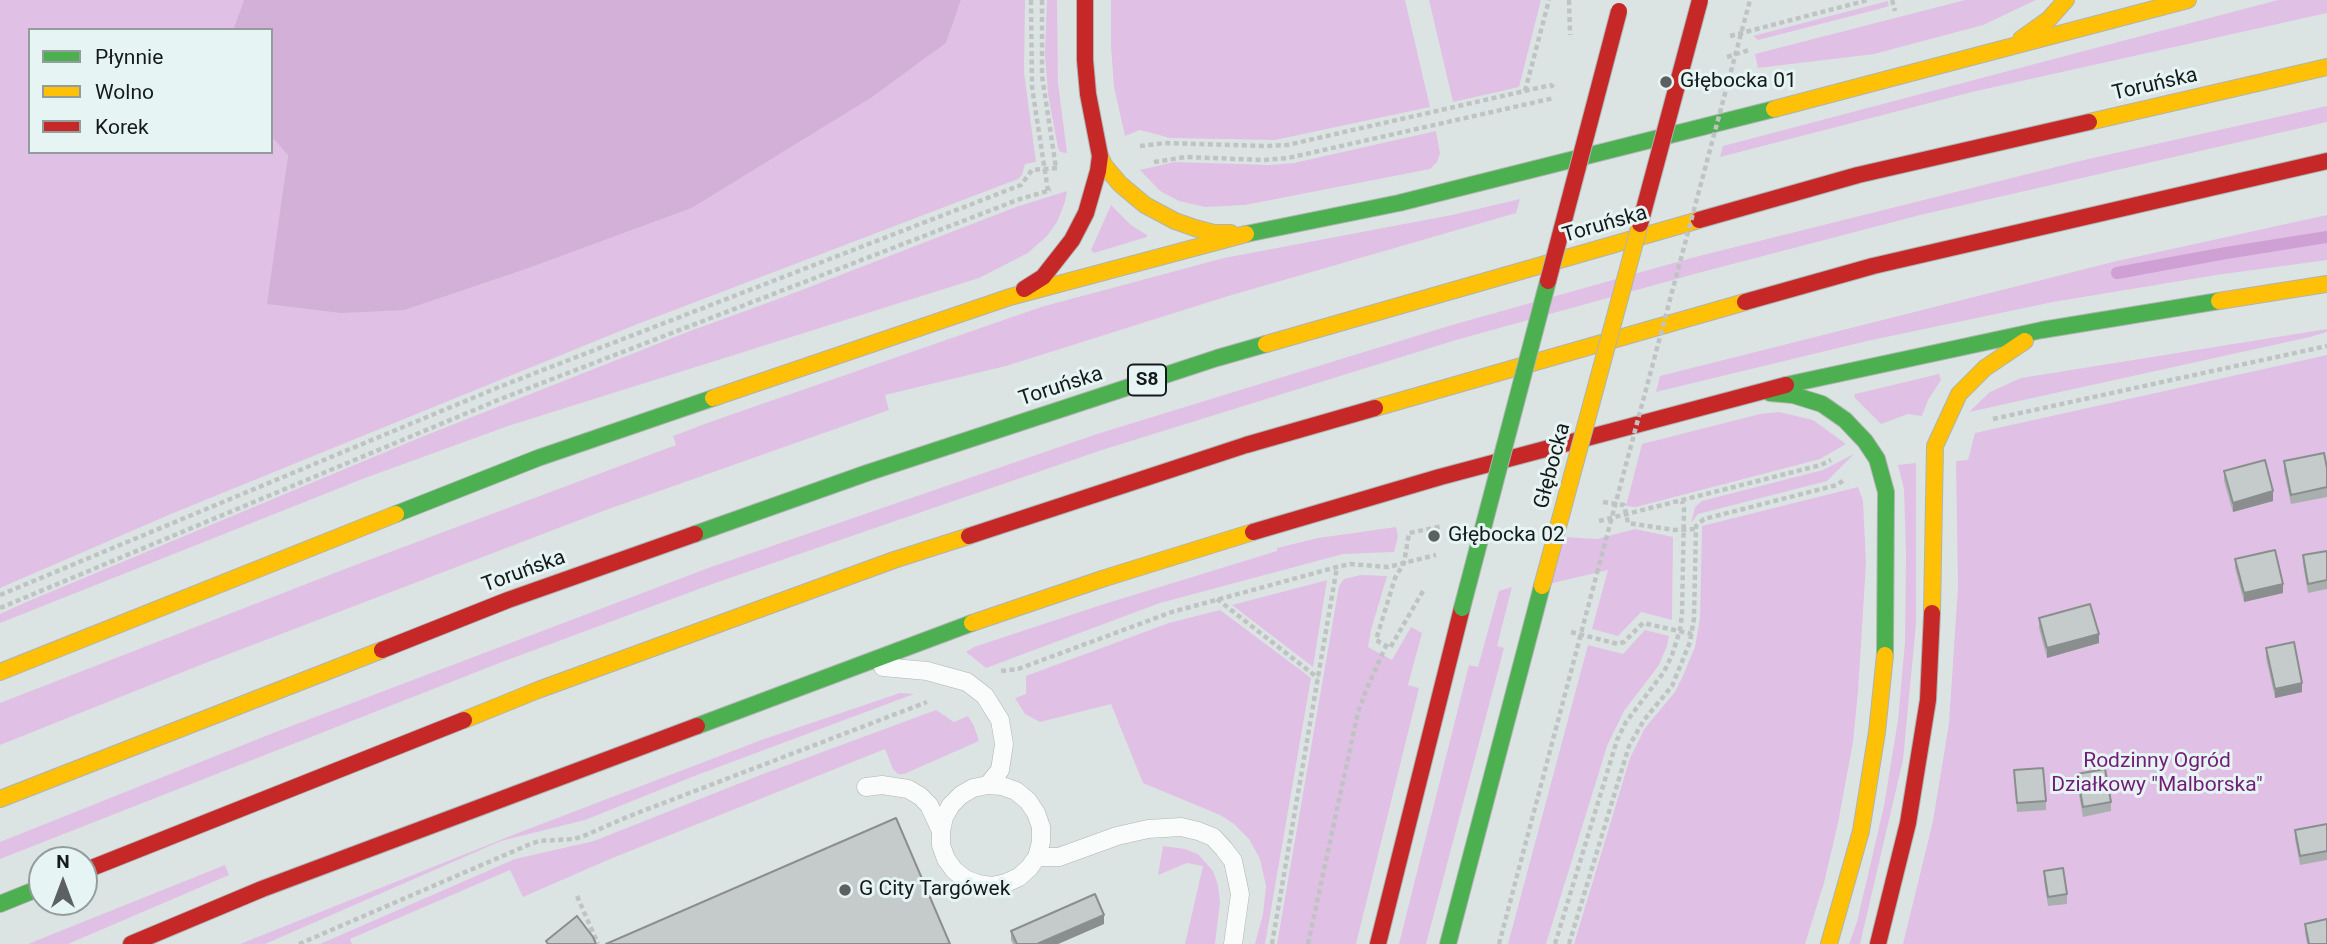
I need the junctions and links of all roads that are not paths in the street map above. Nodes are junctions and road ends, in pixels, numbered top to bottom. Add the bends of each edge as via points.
1 (1085, 0) edge
2 (1700, 0) edge
3 (2067, 0) edge
4 (2188, 0) edge
5 (1620, 6) edge
6 (1991, 53) junction
7 (2327, 67) edge
8 (2327, 161) edge
9 (1103, 176) junction
10 (1248, 233) junction
11 (2327, 284) edge
12 (1010, 297) junction
13 (2042, 330) junction
14 (1754, 392) junction
15 (851, 668) junction
16 (0, 672) edge
17 (988, 785) junction
18 (866, 787) dead end
19 (0, 799) edge
20 (941, 831) junction
21 (1037, 857) junction
22 (98, 865) edge
23 (28, 893) edge
24 (0, 904) edge
25 (131, 944) edge
26 (1233, 944) edge
27 (1378, 944) edge
28 (1448, 944) edge
29 (1829, 944) edge
30 (1878, 944) edge

1 - 9 main road via 1088,94
2 - 28 main road, Głębocka, bridge
3 - 6 main road via 2035,30
4 - 6 main road
5 - 27 main road, bridge
6 - 10 main road via 1399,203
7 - 19 main road, Toruńska / S8 via 1858,175 1217,358 867,472 508,600
8 - 22 main road via 1873,266 1246,445 894,560 550,686
9 - 10 main road via 1175,221 1214,233
9 - 12 main road via 1061,256 1043,277
10 - 12 main road
11 - 13 main road
12 - 16 main road via 538,458
13 - 14 main road
13 - 30 main road via 1985,368 1959,394 1935,446 1928,700 1909,823
14 - 15 main road via 1242,536 1018,607
14 - 29 main road via 1793,395 1822,404 1844,420 1877,459 1886,492 1885,635 1877,732 1861,831
15 - 17 lane via 927,671 967,682 985,696 1000,720 1004,744 1000,770
15 - 25 main road via 262,890
17 - 20 lane via 961,795 944,817
17 - 21 lane via 1016,791 1032,807 1041,827
18 - 20 lane via 895,786 914,792 929,805
20 - 21 lane via 941,845 954,870 978,884 992,886 1013,880
21 - 26 lane via 1059,858 1148,829 1181,827 1213,837 1233,861 1240,894
23 - 24 main road

